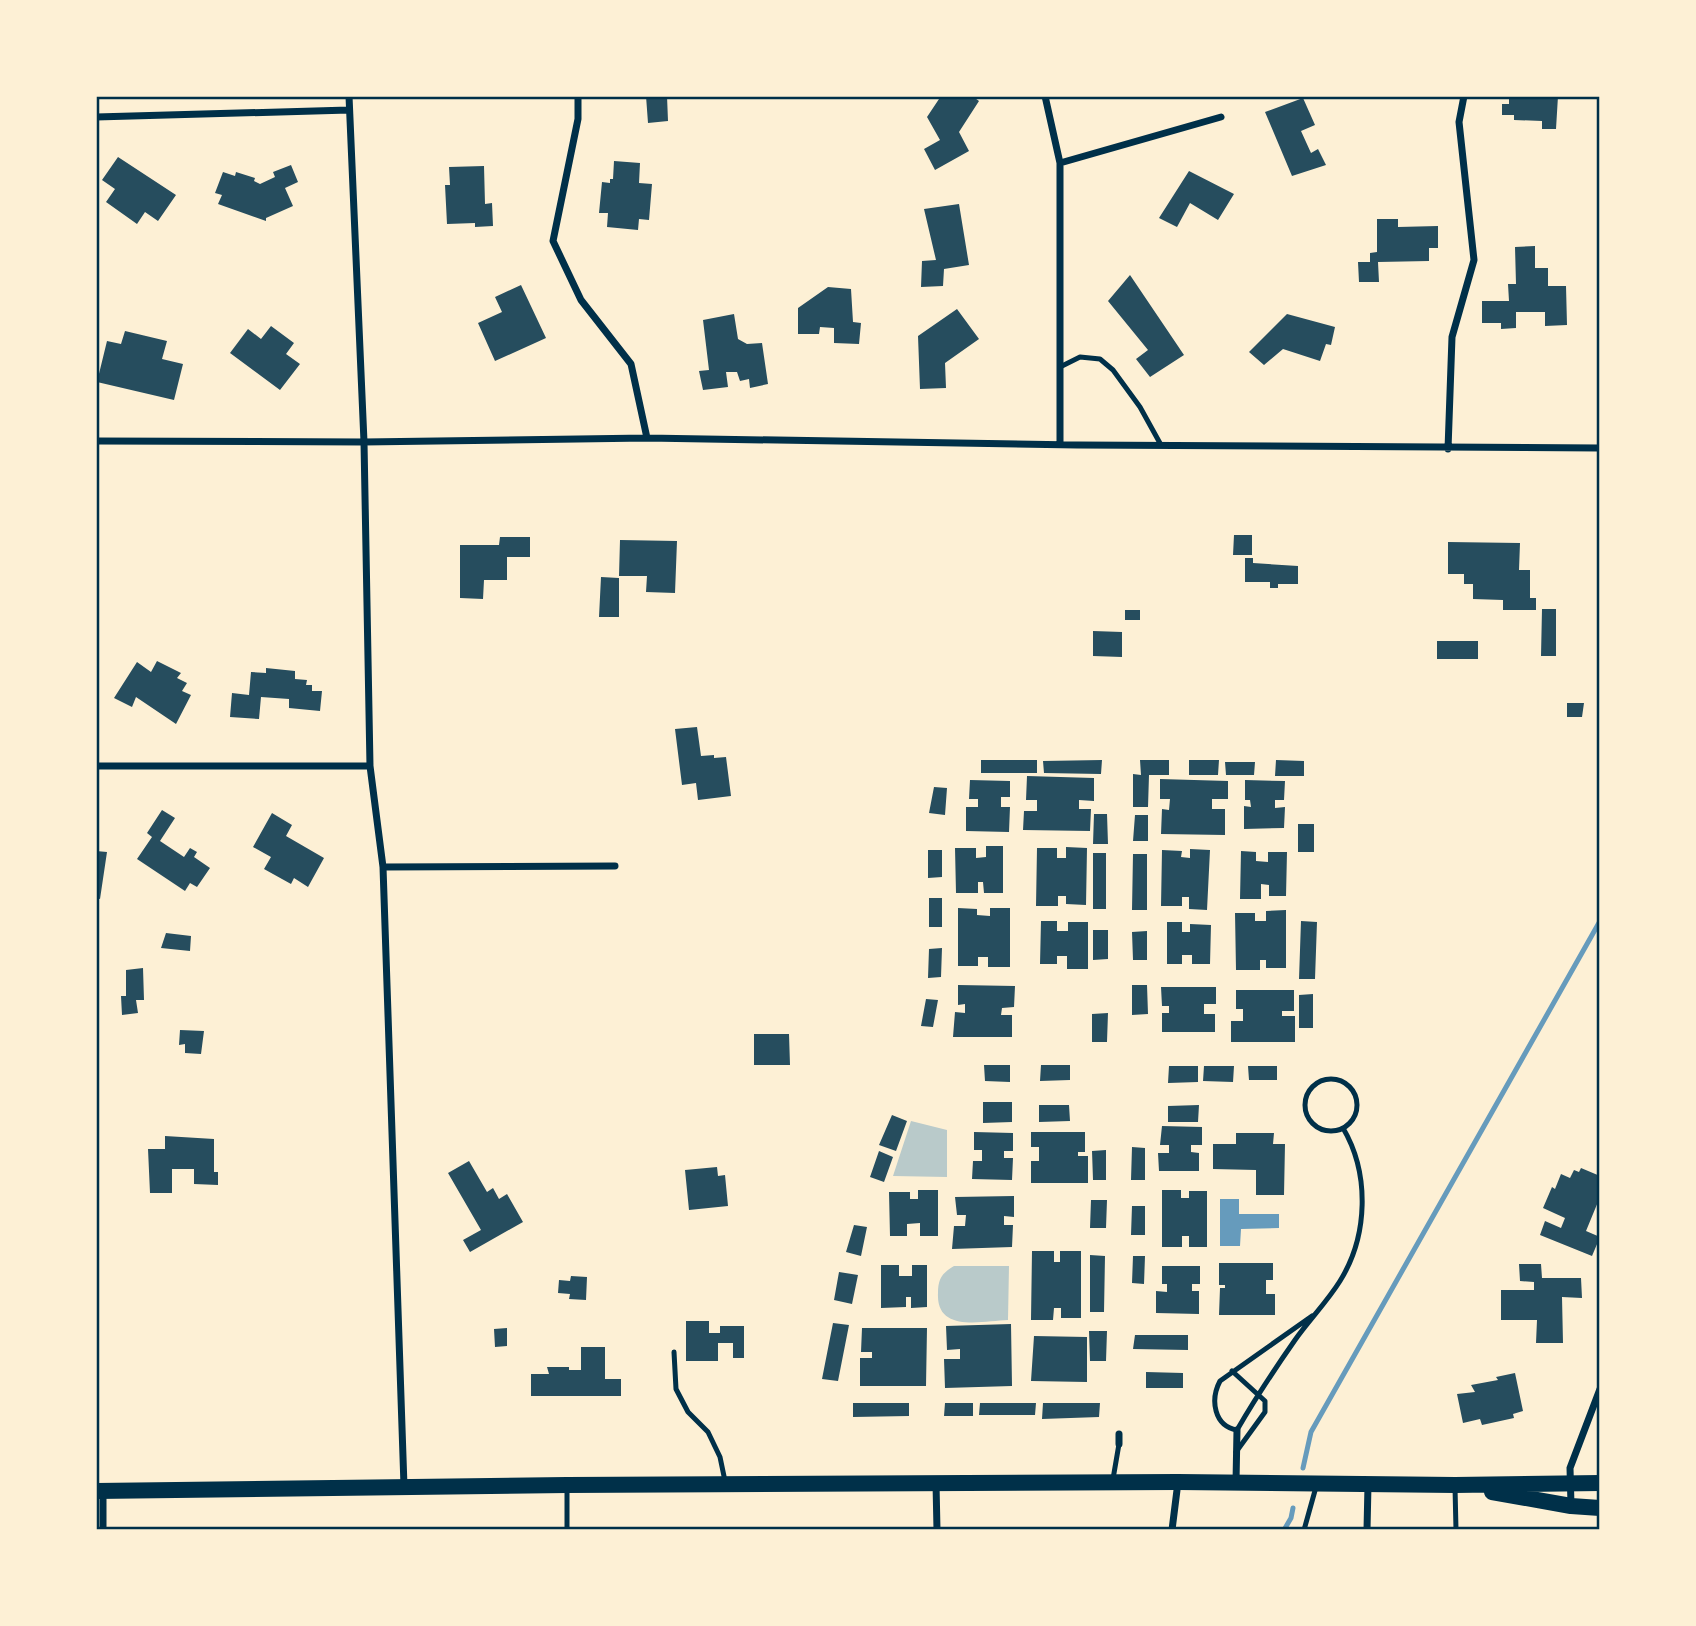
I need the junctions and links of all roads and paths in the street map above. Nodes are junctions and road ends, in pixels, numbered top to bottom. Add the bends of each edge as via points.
1 (349, 96) edge
2 (578, 96) edge
3 (1045, 96) edge
4 (1464, 96) edge
5 (349, 110) junction
6 (96, 117) edge
7 (1221, 117) dead end
8 (1060, 163) junction
9 (1060, 367) junction
10 (647, 438) junction
11 (96, 441) edge
12 (364, 442) junction
13 (1060, 444) junction
14 (1161, 445) junction
15 (1600, 448) edge
16 (1448, 449) junction
17 (98, 765) dead end
18 (370, 765) junction
19 (615, 866) dead end
20 (383, 867) junction
21 (1343, 1128) junction
22 (1312, 1317) junction
23 (674, 1352) dead end
24 (1232, 1371) junction
25 (1600, 1389) edge
26 (1258, 1394) junction
27 (1237, 1430) junction
28 (1119, 1434) dead end
29 (1119, 1444) joint
30 (1236, 1452) junction
31 (1113, 1482) junction
32 (1178, 1482) junction
33 (1236, 1482) junction
34 (936, 1483) junction
35 (1571, 1483) junction
36 (1600, 1483) edge
37 (726, 1484) junction
38 (1317, 1484) junction
39 (1368, 1484) junction
40 (567, 1485) junction
41 (1455, 1485) junction
42 (404, 1486) junction
43 (100, 1491) edge
44 (1571, 1506) junction
45 (1600, 1508) edge
46 (103, 1530) edge
47 (567, 1530) edge
48 (937, 1530) edge
49 (1172, 1530) edge
50 (1304, 1530) edge
51 (1367, 1530) edge
52 (1456, 1530) edge

1 - 5 street
2 - 10 street via 578,119 553,241 582,300 631,364
3 - 8 street
4 - 16 street via 1459,122 1474,260 1452,337
5 - 6 street
5 - 12 street
7 - 8 street
8 - 9 street
9 - 13 street
9 - 14 lane via 1080,357 1100,359 1140,407
10 - 12 street
10 - 13 street
11 - 12 street
12 - 18 street
13 - 14 street
14 - 16 street
15 - 16 street
17 - 18 street
18 - 20 street
19 - 20 street
20 - 42 street
21 - 21 lane via 1356,1108 1353,1092 1340,1081 1315,1085 1306,1099 1307,1116 1318,1128
21 - 22 lane via 1352,1143 1362,1188 1359,1235 1342,1278
22 - 24 lane
22 - 26 lane
23 - 37 lane via 676,1389 688,1412 708,1432
24 - 26 lane
24 - 27 lane via 1216,1388 1214,1403 1218,1419
25 - 35 street via 1570,1468
26 - 27 lane
26 - 30 lane via 1265,1401 1265,1412
27 - 30 street
28 - 29 street
29 - 31 lane
30 - 33 street
31 - 32 main road
31 - 34 main road
32 - 33 main road
32 - 49 street
33 - 38 main road
34 - 37 main road
34 - 48 street
35 - 36 main road
35 - 41 main road
35 - 44 street
37 - 40 main road
38 - 39 main road
38 - 50 lane
39 - 41 main road
39 - 51 street
40 - 42 main road
40 - 47 lane
41 - 44 main road
41 - 52 lane
42 - 43 main road
43 - 46 street
44 - 45 main road

